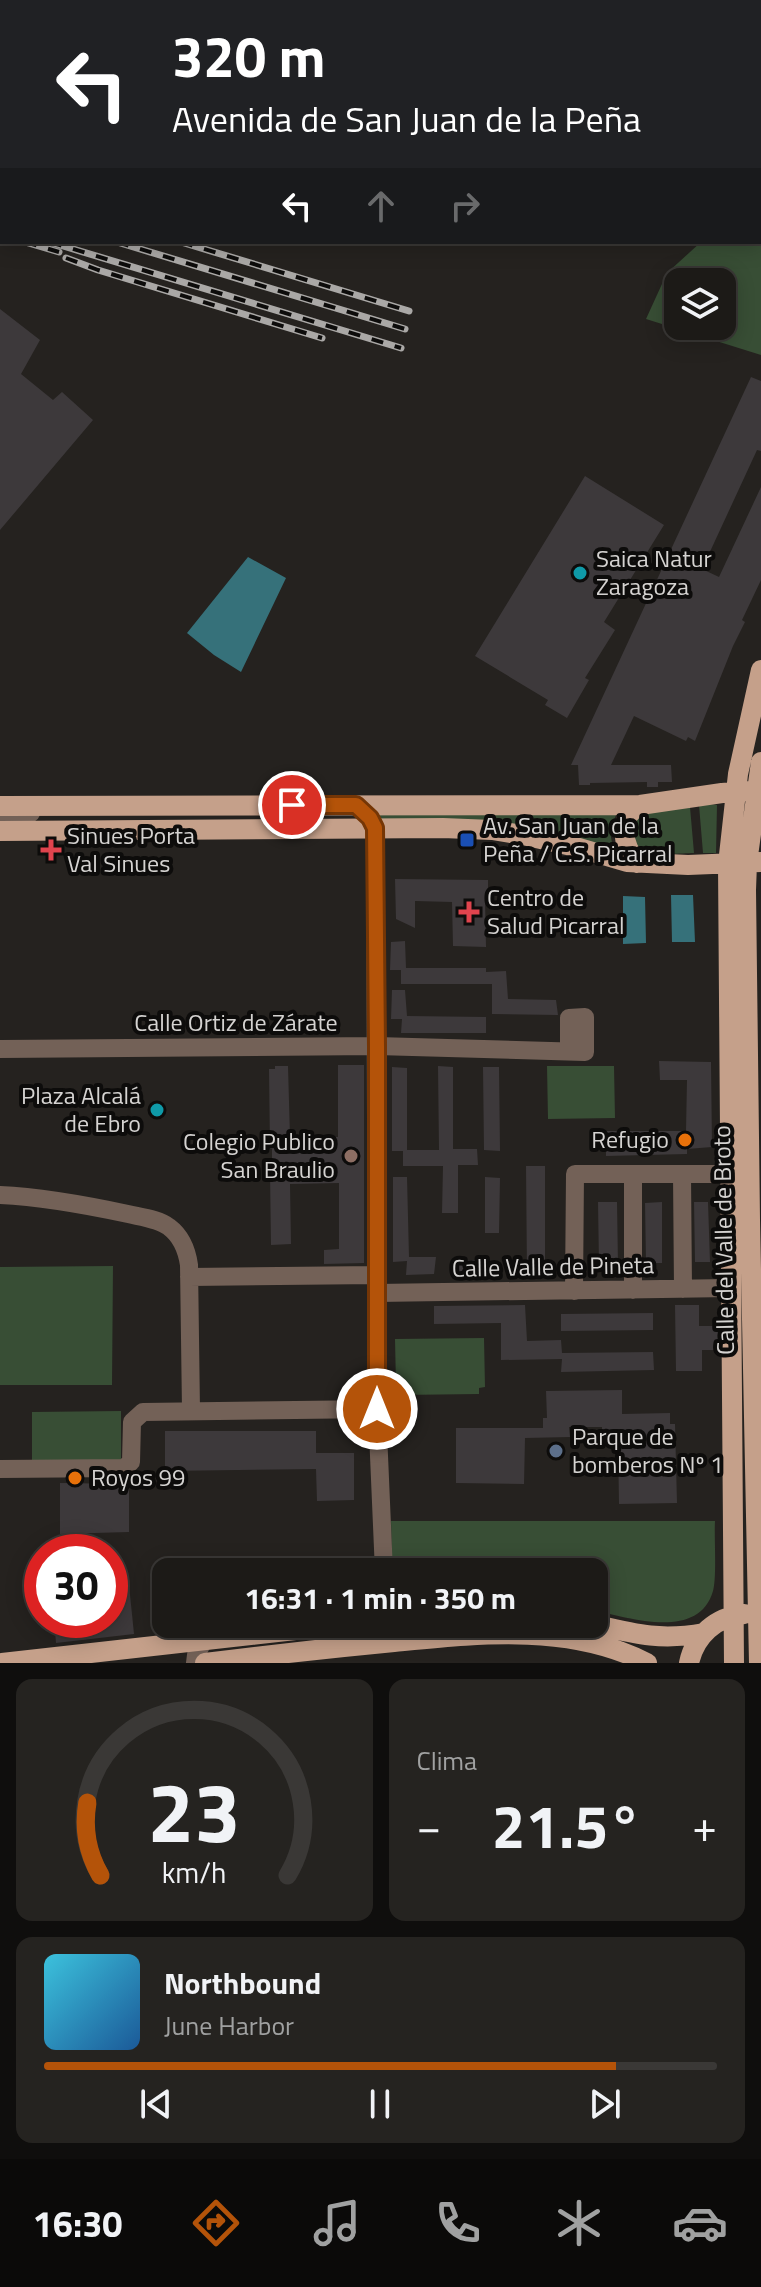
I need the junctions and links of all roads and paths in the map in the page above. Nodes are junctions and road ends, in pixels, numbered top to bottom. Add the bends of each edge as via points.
1 (761, 670) edge
2 (761, 762) edge
3 (735, 791) junction
4 (759, 792) edge
5 (356, 805) junction
6 (640, 805) junction
7 (0, 806) edge
8 (70, 806) junction
9 (0, 816) edge
10 (375, 828) junction
11 (0, 831) edge
12 (637, 863) junction
13 (745, 863) edge
14 (754, 995) edge
15 (377, 1046) junction
16 (0, 1049) edge
17 (569, 1050) dead end
18 (633, 1174) junction
19 (682, 1174) junction
20 (730, 1174) junction
21 (0, 1195) edge
22 (189, 1277) junction
23 (377, 1284) junction
24 (730, 1288) junction
25 (683, 1289) junction
26 (633, 1290) junction
27 (574, 1291) junction
28 (757, 1375) edge
29 (377, 1409) junction
30 (191, 1410) junction
31 (0, 1469) edge
32 (384, 1558) edge
33 (759, 1569) edge
34 (733, 1616) junction
35 (760, 1616) edge
36 (608, 1627) edge
37 (704, 1633) junction
38 (234, 1638) edge
39 (372, 1638) edge
40 (203, 1642) junction
41 (367, 1644) junction
42 (2, 1663) edge
43 (195, 1663) edge
44 (205, 1663) edge
45 (647, 1663) edge
46 (689, 1663) edge
47 (734, 1663) edge
48 (759, 1663) edge

1 - 3 main road
2 - 4 main road
3 - 4 main road
3 - 6 main road
3 - 13 main road
4 - 13 main road
5 - 6 main road
5 - 8 main road
5 - 10 street
6 - 12 main road via 629,813 623,830
7 - 8 main road
8 - 9 street
10 - 11 main road
10 - 12 main road via 492,830
10 - 15 street
12 - 13 main road
13 - 14 main road, Calle del Valle de Broto
13 - 20 main road, Calle del Valle de Broto
14 - 28 main road, Calle del Valle de Broto
15 - 16 street, Calle Ortiz de Zárate
15 - 17 street, Calle Ortiz de Zárate
15 - 23 street
18 - 19 street
18 - 26 street
18 - 27 street via 575,1174
19 - 20 street
19 - 25 street
20 - 24 main road, Calle del Valle de Broto
21 - 22 street via 88,1205 163,1223 184,1248
22 - 23 street, Calle Valle de Pineta
22 - 30 street
23 - 27 street, Calle Valle de Pineta
23 - 29 street
24 - 25 street, Calle Valle de Pineta
24 - 34 main road, Calle del Valle de Broto
25 - 26 street, Calle Valle de Pineta
26 - 27 street, Calle Valle de Pineta
28 - 33 main road, Calle del Valle de Broto
29 - 30 street
29 - 32 street
30 - 31 street via 134,1417 130,1464 121,1469
33 - 35 main road, Calle del Valle de Broto
34 - 35 main road
34 - 37 main road
34 - 47 main road, Calle del Valle de Broto
35 - 48 main road, Calle del Valle de Broto
36 - 37 main road via 652,1637
37 - 46 main road
38 - 40 main road
39 - 41 street
40 - 42 main road
40 - 43 street
41 - 44 main road
41 - 45 main road via 530,1635 615,1649

